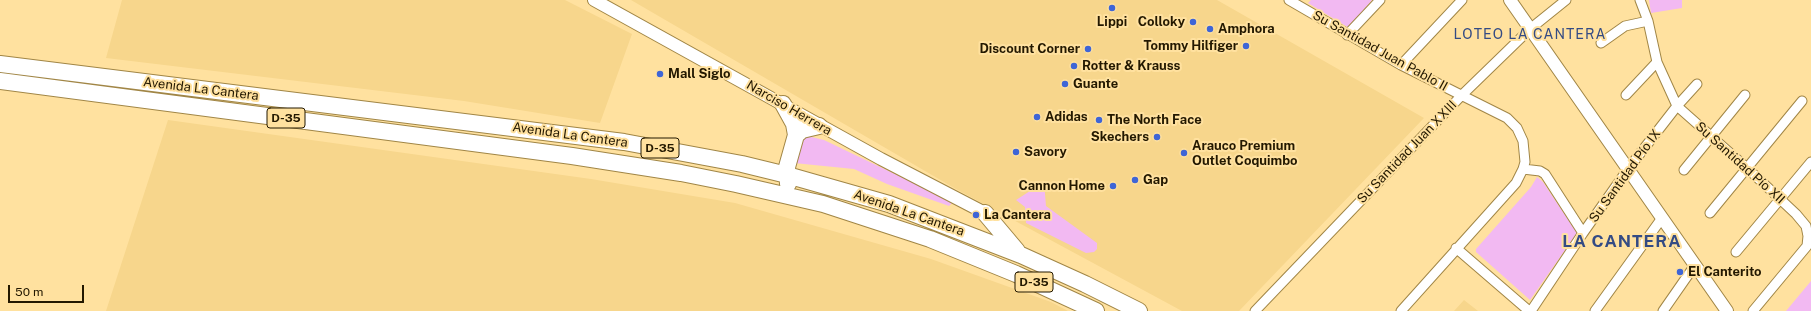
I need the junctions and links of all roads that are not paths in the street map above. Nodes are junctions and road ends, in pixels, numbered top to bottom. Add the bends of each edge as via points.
1 (594, 0) edge
2 (1289, 0) edge
3 (1380, 0) edge
4 (1462, 0) edge
5 (1510, 0) edge
6 (1566, 0) edge
7 (1640, 0) edge
8 (1301, 3) edge
9 (1648, 21) junction
10 (1530, 28) junction
11 (1347, 35) junction
12 (1601, 43) dead end
13 (1657, 62) junction
14 (0, 64) edge
15 (1401, 65) junction
16 (0, 82) edge
17 (1696, 84) dead end
18 (1462, 95) junction
19 (1626, 95) dead end
20 (1745, 95) dead end
21 (1802, 101) dead end
22 (783, 104) junction
23 (1677, 106) junction
24 (820, 126) junction
25 (796, 135) junction
26 (1711, 137) junction
27 (1811, 162) edge
28 (1747, 168) junction
29 (1523, 169) junction
30 (1628, 169) junction
31 (1684, 170) dead end
32 (787, 175) junction
33 (790, 196) junction
34 (1780, 198) junction
35 (985, 213) junction
36 (1710, 213) dead end
37 (1662, 218) junction
38 (1583, 233) junction
39 (985, 240) junction
40 (1809, 243) edge
41 (1456, 248) junction
42 (1736, 252) dead end
43 (972, 255) junction
44 (1021, 255) junction
45 (1695, 265) junction
46 (1096, 311) edge
47 (1139, 311) edge
48 (1255, 311) edge
49 (1401, 311) edge
50 (1530, 311) edge
51 (1595, 311) edge
52 (1663, 311) edge
53 (1727, 311) edge
54 (1752, 311) edge

1 - 22 street, Narciso Herrera
2 - 8 street, Su Santidad Juan Pablo II
3 - 11 street
4 - 15 street
5 - 10 street
6 - 10 street, Su Santidad Juan XXIII
7 - 9 street, Su Santidad Pío XII
8 - 11 street, Su Santidad Juan Pablo II
9 - 12 street via 1625,26
9 - 13 street, Su Santidad Pío XII
10 - 18 street, Su Santidad Juan XXIII
10 - 30 street
11 - 15 street, Su Santidad Juan Pablo II
13 - 19 street
13 - 23 street, Su Santidad Pío XII
14 - 32 highway, Avenida La Cantera / D-35 via 624,142 706,156
15 - 18 street, Su Santidad Juan Pablo II
16 - 33 highway, Avenida La Cantera / D-35 via 572,156 682,173
17 - 23 street, Su Santidad Pío IX
18 - 29 street, Su Santidad Juan Pablo II via 1507,118 1517,128 1525,148
18 - 48 street, Su Santidad Juan XXIII
20 - 26 street
21 - 28 street
22 - 24 street, Narciso Herrera
22 - 25 highway via 794,124
23 - 26 street, Su Santidad Pío XII
23 - 30 street, Su Santidad Pío IX
24 - 25 highway via 802,130
24 - 35 street, Narciso Herrera
25 - 32 highway
26 - 28 street, Su Santidad Pío XII
26 - 31 street
27 - 34 street
28 - 34 street, Su Santidad Pío XII
28 - 36 street
29 - 38 street via 1545,174
29 - 41 street, Su Santidad Juan Pablo II via 1516,183
30 - 37 street
30 - 38 street, Su Santidad Pío IX
32 - 33 highway
32 - 39 highway, Avenida La Cantera / D-35 via 889,204
33 - 43 highway, Avenida La Cantera / D-35 via 888,224
34 - 40 street, Su Santidad Pío XII via 1804,222
34 - 42 street
35 - 39 highway via 989,224
35 - 44 highway
37 - 45 street
37 - 51 street
38 - 50 street, Su Santidad Pío IX
39 - 43 highway via 980,249
39 - 44 highway, Avenida La Cantera / D-35
40 - 54 street, Su Santidad Pío XII
41 - 49 street, Su Santidad Juan Pablo II
41 - 50 street
43 - 46 highway, Avenida La Cantera / D-35
44 - 47 highway, Avenida La Cantera / D-35
45 - 52 street
45 - 53 street

